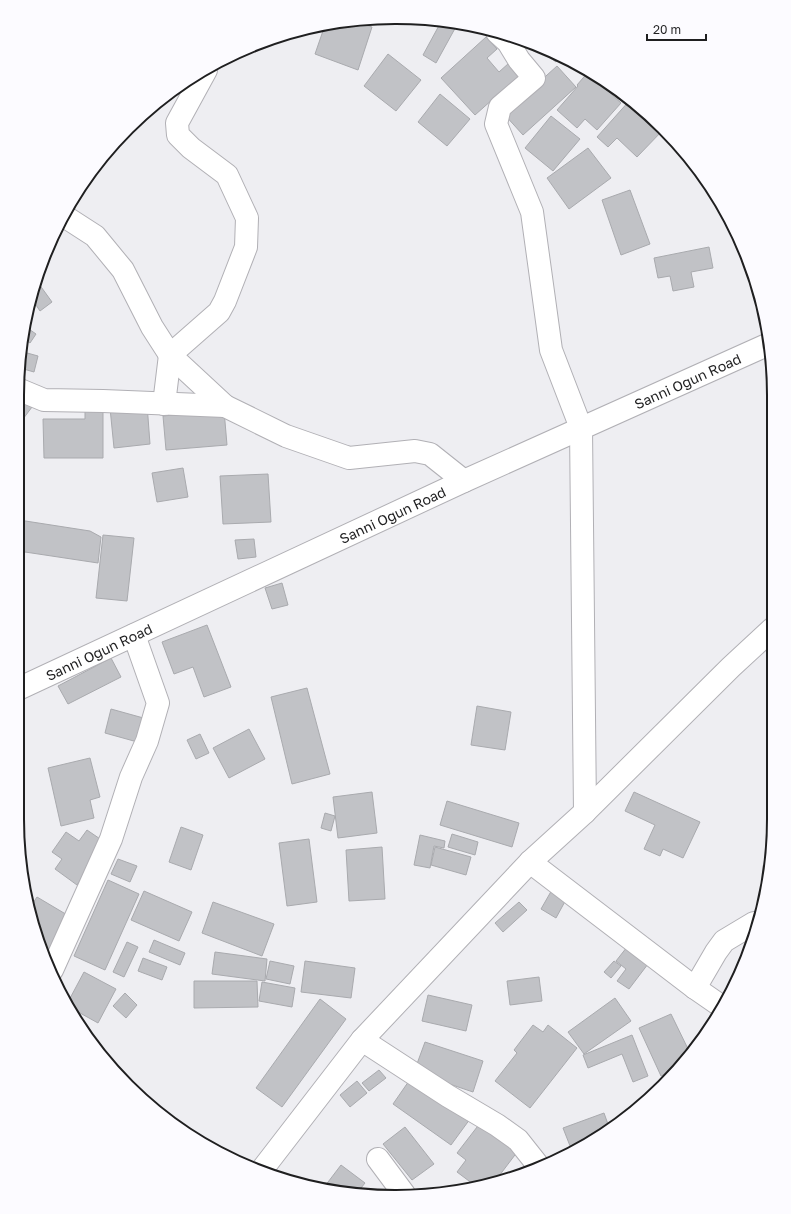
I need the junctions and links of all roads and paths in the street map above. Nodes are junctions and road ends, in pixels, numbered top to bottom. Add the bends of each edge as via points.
1 (508, 42) edge
2 (201, 80) edge
3 (69, 219) edge
4 (764, 346) edge
5 (170, 355) junction
6 (24, 392) edge
7 (164, 404) junction
8 (225, 406) junction
9 (581, 428) junction
10 (464, 481) junction
11 (767, 634) edge
12 (134, 635) junction
13 (24, 686) edge
14 (585, 812) junction
15 (530, 862) junction
16 (751, 925) edge
17 (54, 965) edge
18 (695, 988) junction
19 (717, 1003) edge
20 (362, 1040) junction
21 (378, 1159) dead end
22 (536, 1163) edge
23 (265, 1166) edge
24 (401, 1190) edge

1 - 9 street via 534,78 500,107 496,124 532,212 551,350
2 - 5 street via 177,123 178,135 227,175 247,218 246,247 219,312
3 - 5 street via 96,236 123,270 152,327
4 - 9 street, Sanni Ogun Road
5 - 7 street
5 - 8 street
6 - 7 street via 44,400
7 - 8 street
8 - 10 street via 286,436 349,458 416,451 430,454
9 - 10 street, Sanni Ogun Road
9 - 14 street
10 - 12 street, Sanni Ogun Road
11 - 14 street
12 - 13 street, Sanni Ogun Road
12 - 17 street via 158,703 147,741 131,777 111,838
14 - 15 street
15 - 18 street
15 - 20 street
16 - 18 street via 724,941
18 - 19 street
20 - 22 street via 498,1125 518,1140
20 - 23 street
21 - 24 street

